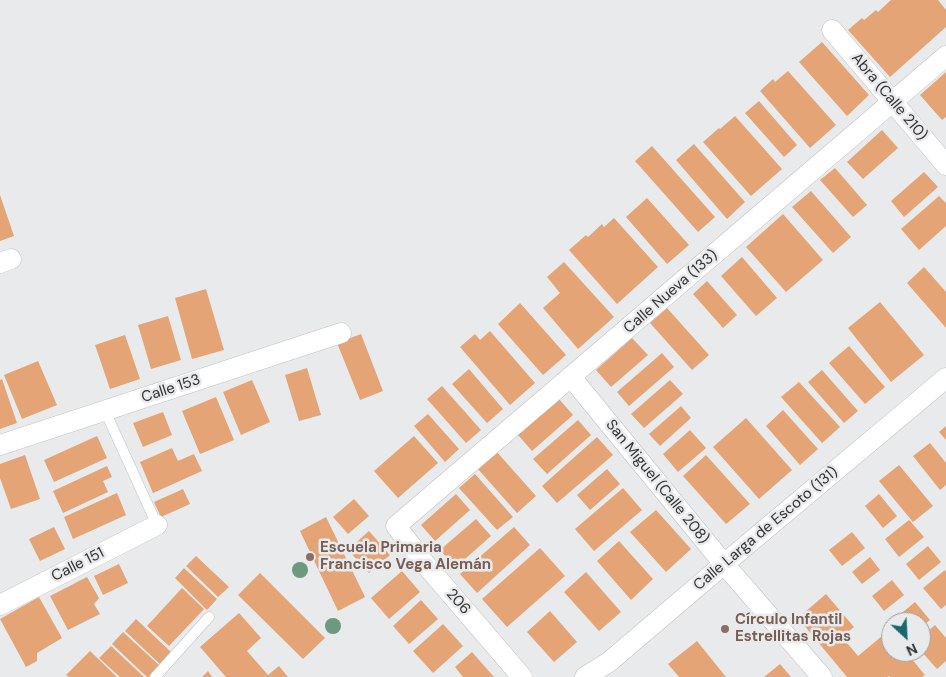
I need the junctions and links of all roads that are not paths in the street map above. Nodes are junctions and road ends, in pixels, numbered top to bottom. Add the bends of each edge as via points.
1 (832, 30) dead end
2 (946, 56) edge
3 (893, 102) junction
4 (946, 165) edge
5 (341, 333) dead end
6 (571, 377) junction
7 (946, 378) edge
8 (105, 411) junction
9 (0, 445) edge
10 (156, 525) joint
11 (396, 526) joint
12 (724, 564) junction
13 (0, 605) edge
14 (209, 617) dead end
15 (155, 677) edge
16 (522, 677) edge
17 (585, 677) edge
18 (822, 677) edge

1 - 3 street, Abra (Calle 210)
2 - 3 street, Calle Nueva (133)
3 - 4 street, Abra (Calle 210)
3 - 6 street, Calle Nueva (133)
5 - 8 street, Calle 153
6 - 11 street, Calle Nueva (133)
6 - 12 street, San Miguel (Calle 208)
7 - 12 street, Calle Larga de Escoto (131)
8 - 9 street, Calle 153
8 - 10 lane
10 - 13 street, Calle 151
11 - 16 street, 206
12 - 17 street, Calle Larga de Escoto (131) via 609,662
12 - 18 street, San Miguel (Calle 208)
14 - 15 lane

